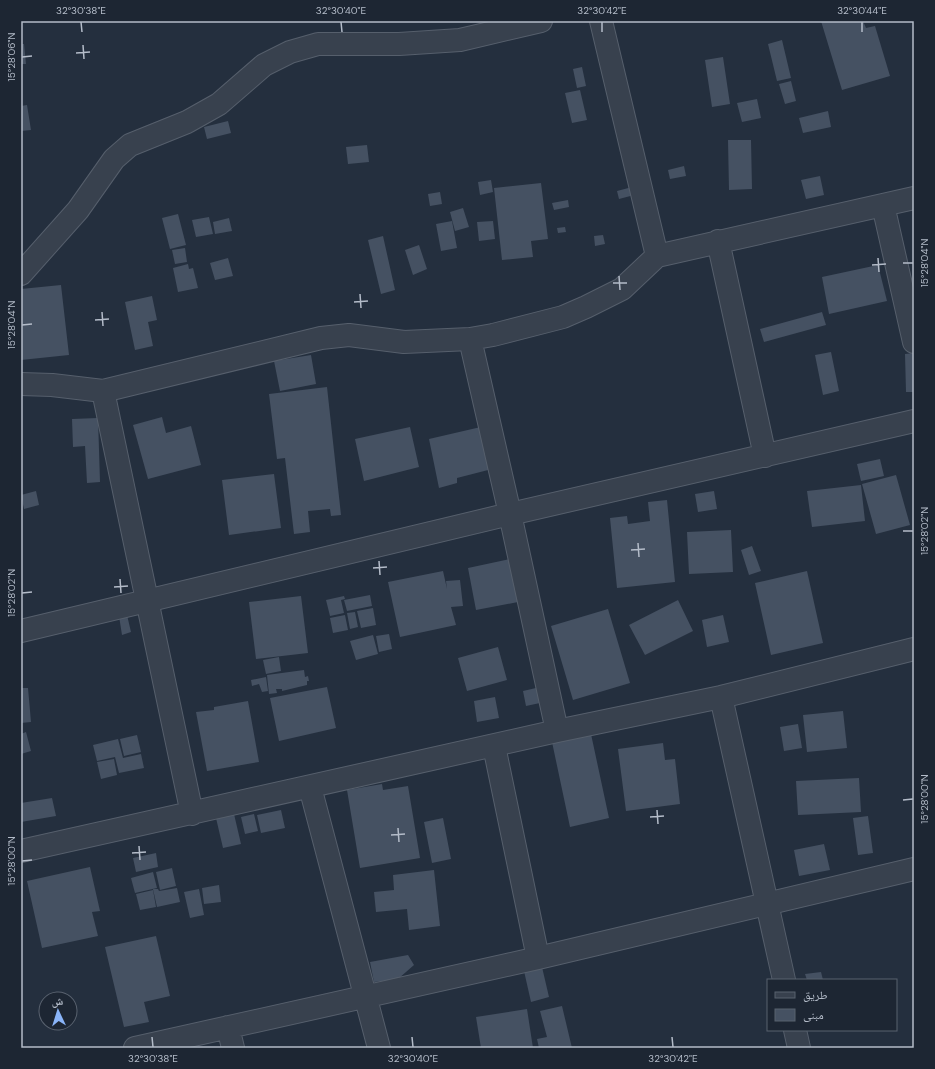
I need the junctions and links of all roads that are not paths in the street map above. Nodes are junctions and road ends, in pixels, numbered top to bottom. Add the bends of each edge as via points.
1 (542, 21) edge
2 (600, 21) edge
3 (914, 198) edge
4 (883, 205) junction
5 (718, 241) junction
6 (657, 256) junction
7 (21, 274) edge
8 (470, 339) junction
9 (914, 342) edge
10 (21, 384) edge
11 (103, 390) junction
12 (914, 420) edge
13 (765, 456) junction
14 (510, 514) junction
15 (147, 600) junction
16 (21, 631) edge
17 (914, 649) edge
18 (721, 697) junction
19 (557, 731) junction
20 (494, 746) junction
21 (310, 787) junction
22 (192, 814) junction
23 (21, 851) edge
24 (914, 869) edge
25 (767, 905) junction
26 (538, 958) junction
27 (784, 979) edge
28 (365, 997) junction
29 (228, 1027) junction
30 (795, 1031) edge
31 (135, 1048) edge
32 (233, 1048) edge
33 (379, 1048) edge
34 (799, 1048) edge

1 - 7 street via 460,40 399,44 318,44 290,52 264,66 219,104 187,122 130,145 114,159 78,210
2 - 6 street
3 - 4 street
4 - 5 street
4 - 9 street
5 - 6 street
5 - 13 street
6 - 8 street via 622,289 586,307 563,317
8 - 11 street via 404,342 349,335 321,338
8 - 14 street
10 - 11 street
11 - 15 street
12 - 13 street
13 - 14 street
14 - 15 street
14 - 19 street
15 - 16 street
15 - 22 street
17 - 18 street
18 - 19 street
18 - 25 street
19 - 20 street
20 - 21 street
20 - 26 street
21 - 22 street
21 - 28 street
22 - 23 street
24 - 25 street
25 - 26 street
25 - 27 street
26 - 28 street
28 - 29 street
28 - 33 street
29 - 31 street
29 - 32 street
30 - 34 street

